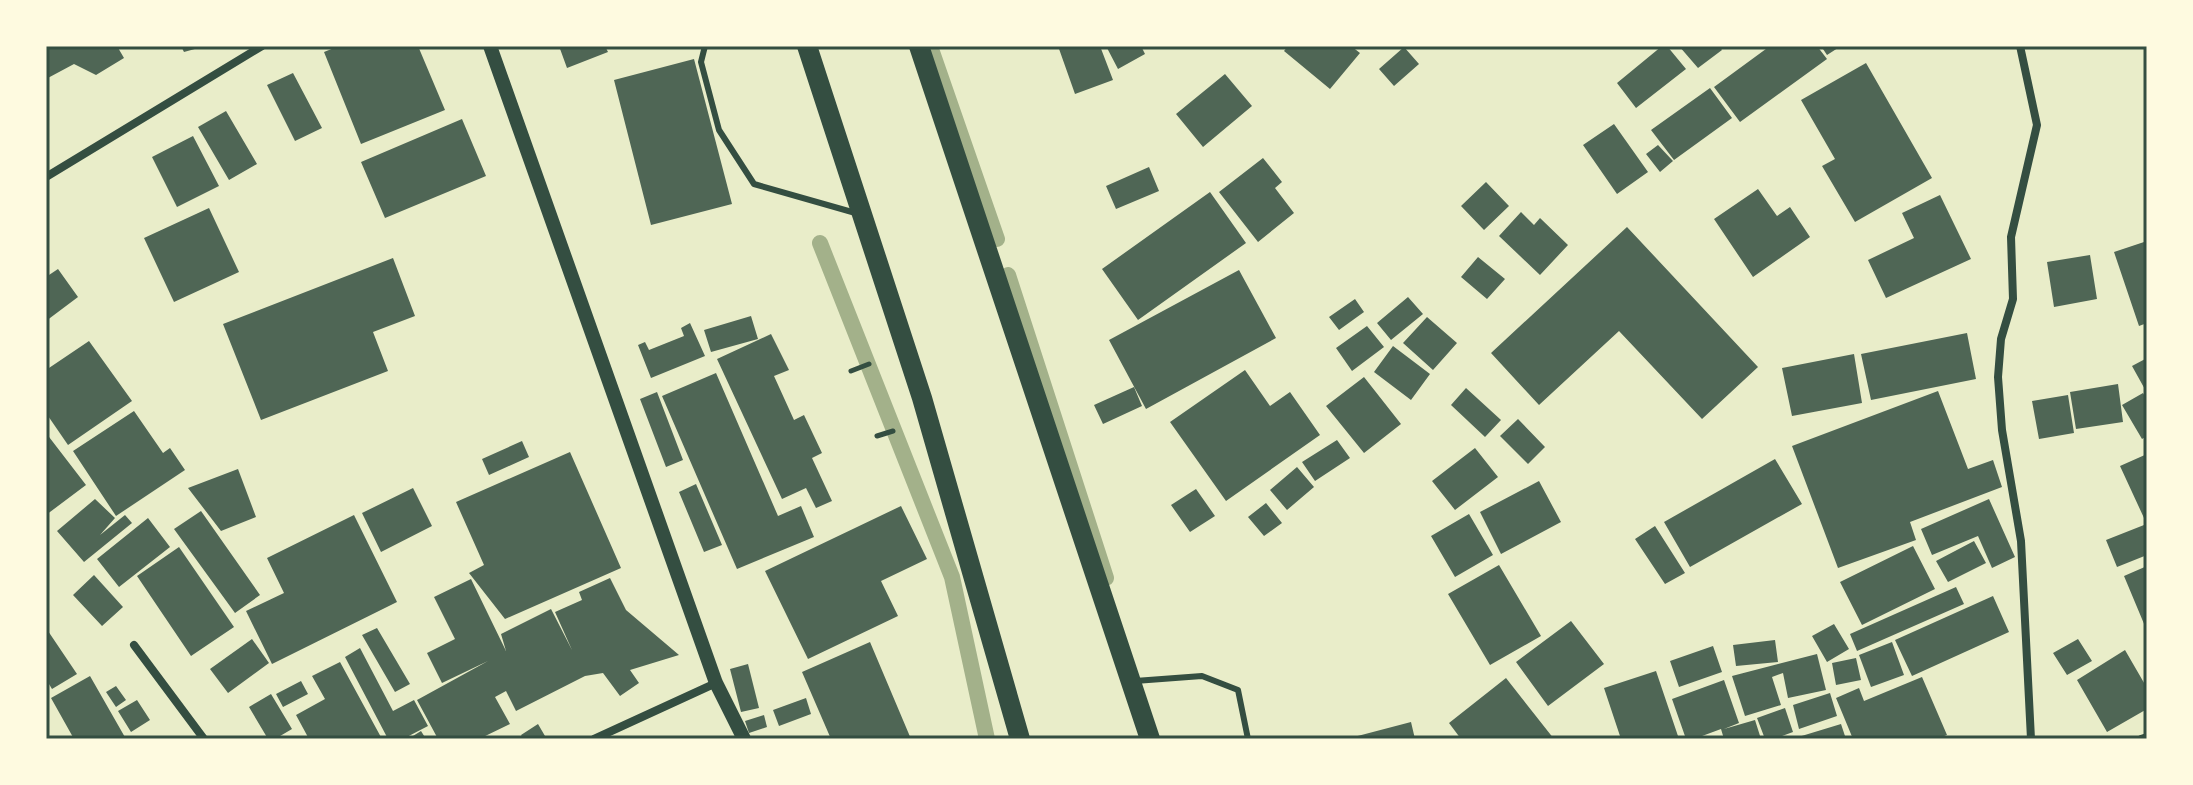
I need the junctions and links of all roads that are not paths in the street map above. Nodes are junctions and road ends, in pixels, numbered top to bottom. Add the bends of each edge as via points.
1 (262, 46) edge
2 (490, 46) edge
3 (705, 46) edge
4 (807, 46) edge
5 (919, 46) edge
6 (2020, 46) edge
7 (46, 177) edge
8 (862, 214) junction
9 (134, 645) dead end
10 (1131, 682) junction
11 (716, 683) junction
12 (2147, 737) edge
13 (204, 739) edge
14 (594, 739) edge
15 (744, 739) edge
16 (1020, 739) edge
17 (1150, 739) edge
18 (1248, 739) edge
19 (2031, 739) edge
20 (2141, 739) edge

1 - 7 street
2 - 11 street
3 - 8 lane via 701,62 719,130 754,184
4 - 8 main road
5 - 10 main road
6 - 19 street via 2037,125 2011,237 2013,299 2001,339 1998,377 2021,541
8 - 16 main road via 922,398
9 - 13 street
10 - 17 main road
10 - 18 lane via 1202,676 1238,690
11 - 14 street
11 - 15 street
12 - 20 street

